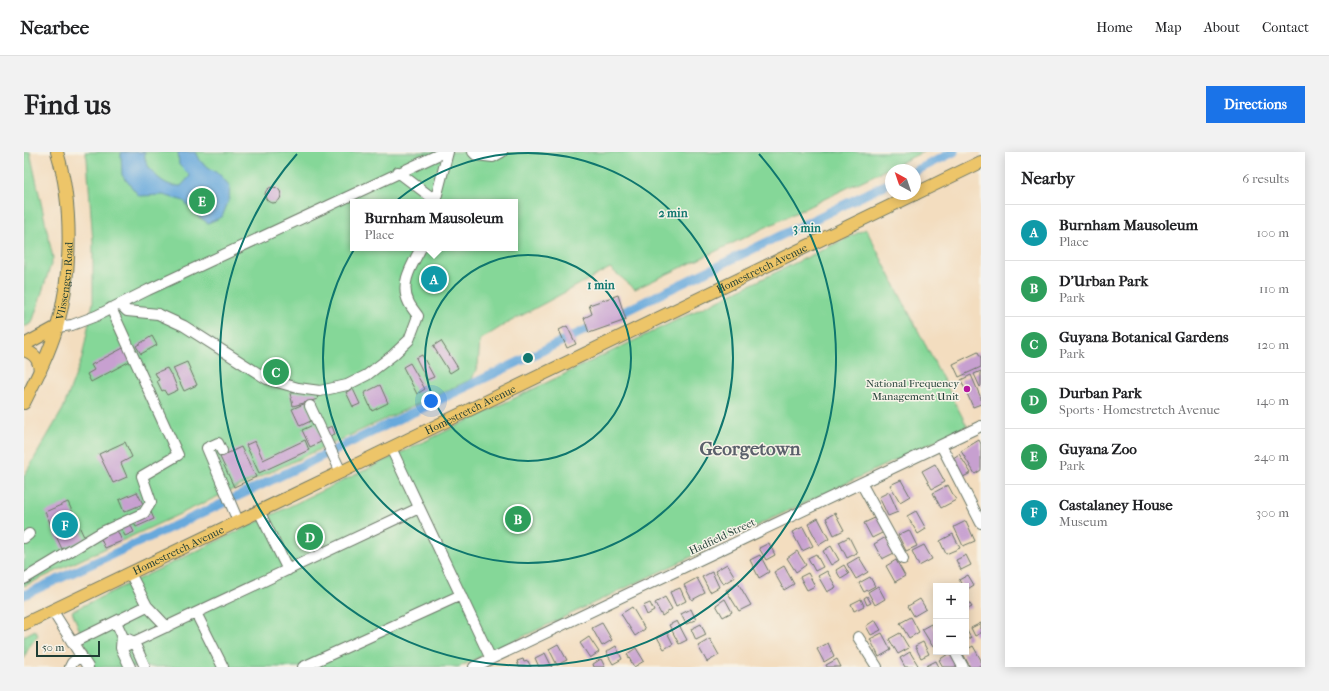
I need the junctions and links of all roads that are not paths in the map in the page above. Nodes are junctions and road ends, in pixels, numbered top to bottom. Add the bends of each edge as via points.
1 (57, 152) edge
2 (444, 152) edge
3 (448, 152) edge
4 (473, 152) edge
5 (502, 152) edge
6 (981, 162) edge
7 (398, 172) junction
8 (921, 191) edge
9 (432, 199) edge
10 (436, 199) edge
11 (903, 200) edge
12 (420, 251) edge
13 (115, 306) junction
14 (62, 326) junction
15 (24, 345) edge
16 (24, 350) edge
17 (40, 370) junction
18 (24, 403) edge
19 (310, 406) dead end
20 (981, 426) edge
21 (941, 445) junction
22 (391, 448) junction
23 (222, 451) dead end
24 (341, 472) junction
25 (862, 483) junction
26 (419, 508) junction
27 (259, 511) junction
28 (238, 521) junction
29 (981, 523) edge
30 (903, 559) dead end
31 (288, 570) junction
32 (130, 573) junction
33 (24, 579) edge
34 (461, 595) junction
35 (147, 606) junction
36 (52, 610) junction
37 (196, 613) junction
38 (116, 622) junction
39 (24, 624) edge
40 (167, 626) junction
41 (122, 635) junction
42 (858, 637) dead end
43 (134, 642) junction
44 (72, 643) junction
45 (121, 648) junction
46 (81, 655) junction
47 (957, 655) edge
48 (491, 659) junction
49 (70, 667) edge
50 (88, 667) edge
51 (130, 667) edge
52 (145, 667) edge
53 (223, 667) edge
54 (303, 667) edge
55 (474, 667) edge
56 (877, 667) edge
57 (963, 667) edge

1 - 14 main road, Vlissengen Road via 66,195 68,249
2 - 7 street
3 - 10 street
4 - 5 street via 493,157
6 - 8 main road, Homestretch Avenue
7 - 9 street
7 - 13 street
11 - 22 main road, Homestretch Avenue
12 - 13 street via 404,286 408,302 418,316 409,340 367,375 347,385 320,390 298,388 267,379 184,326 158,314 127,311
13 - 14 street via 87,319
13 - 33 street via 178,455 142,476 151,502 144,513 102,532
14 - 15 main road
14 - 17 main road, Vlissengen Road
16 - 17 main road via 33,353 40,362
17 - 18 main road, Vlissengen Road
19 - 24 street
20 - 21 street, Hadfield Street
21 - 25 street, Hadfield Street
21 - 29 street
22 - 24 main road, Homestretch Avenue
22 - 26 street
23 - 28 street via 218,443 207,448
24 - 27 main road, Homestretch Avenue
25 - 30 street
25 - 48 street, Hadfield Street
26 - 31 street
26 - 34 street
27 - 28 main road, Homestretch Avenue
27 - 31 street
28 - 32 main road, Homestretch Avenue
31 - 37 street
32 - 35 street
32 - 36 main road, Homestretch Avenue
34 - 48 street
34 - 54 street
35 - 38 street
35 - 40 street
36 - 39 main road, Homestretch Avenue
36 - 44 street
37 - 40 street
37 - 53 street
38 - 41 street
38 - 44 street
40 - 43 street
41 - 43 street
41 - 45 street
42 - 56 street
43 - 45 street
43 - 52 street
44 - 46 street
45 - 51 street
46 - 49 street
46 - 50 street
47 - 57 street
48 - 55 street, Hadfield Street

